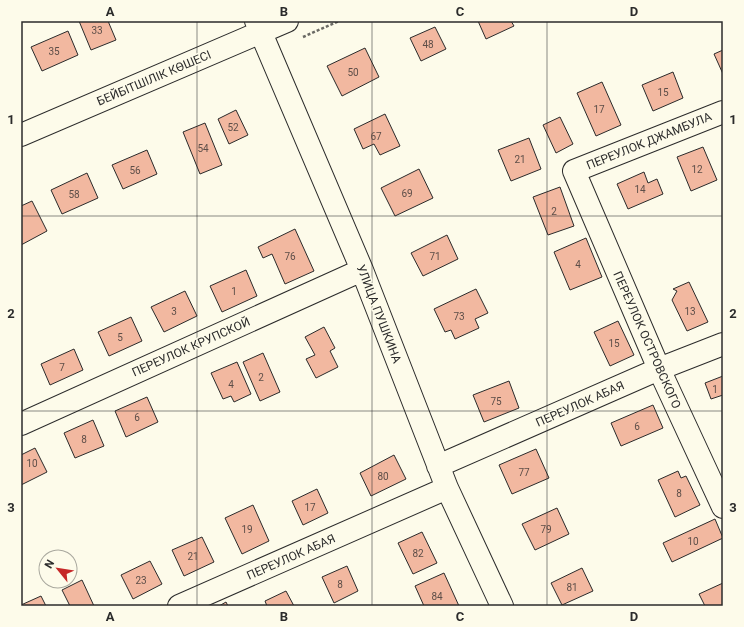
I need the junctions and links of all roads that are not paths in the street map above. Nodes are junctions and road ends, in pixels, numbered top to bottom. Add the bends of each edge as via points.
1 (287, 21) edge
2 (259, 27) edge
3 (723, 112) edge
4 (21, 135) edge
5 (574, 171) joint
6 (362, 270) junction
7 (723, 344) edge
8 (659, 369) junction
9 (21, 424) edge
10 (438, 466) junction
11 (447, 488) junction
12 (723, 507) edge
13 (179, 606) edge
14 (502, 606) edge

1 - 2 street, БЕЙБІТШІЛІК КӨШЕСІ
2 - 4 street, БЕЙБІТШІЛІК КӨШЕСІ
2 - 6 street, УЛИЦА ПУШКИНА
3 - 5 street, ПЕРЕУЛОК ДЖАМБУЛА
5 - 8 street, ПЕРЕУЛОК ОСТРОВСКОГО
6 - 9 street, ПЕРЕУЛОК КРУПСКОЙ
6 - 10 street, УЛИЦА ПУШКИНА
7 - 8 street, ПЕРЕУЛОК АБАЯ
8 - 10 street, ПЕРЕУЛОК АБАЯ
8 - 12 street, ПЕРЕУЛОК ОСТРОВСКОГО
10 - 11 street, УЛИЦА ПУШКИНА
11 - 13 street, ПЕРЕУЛОК АБАЯ
11 - 14 street, УЛИЦА ПУШКИНА

